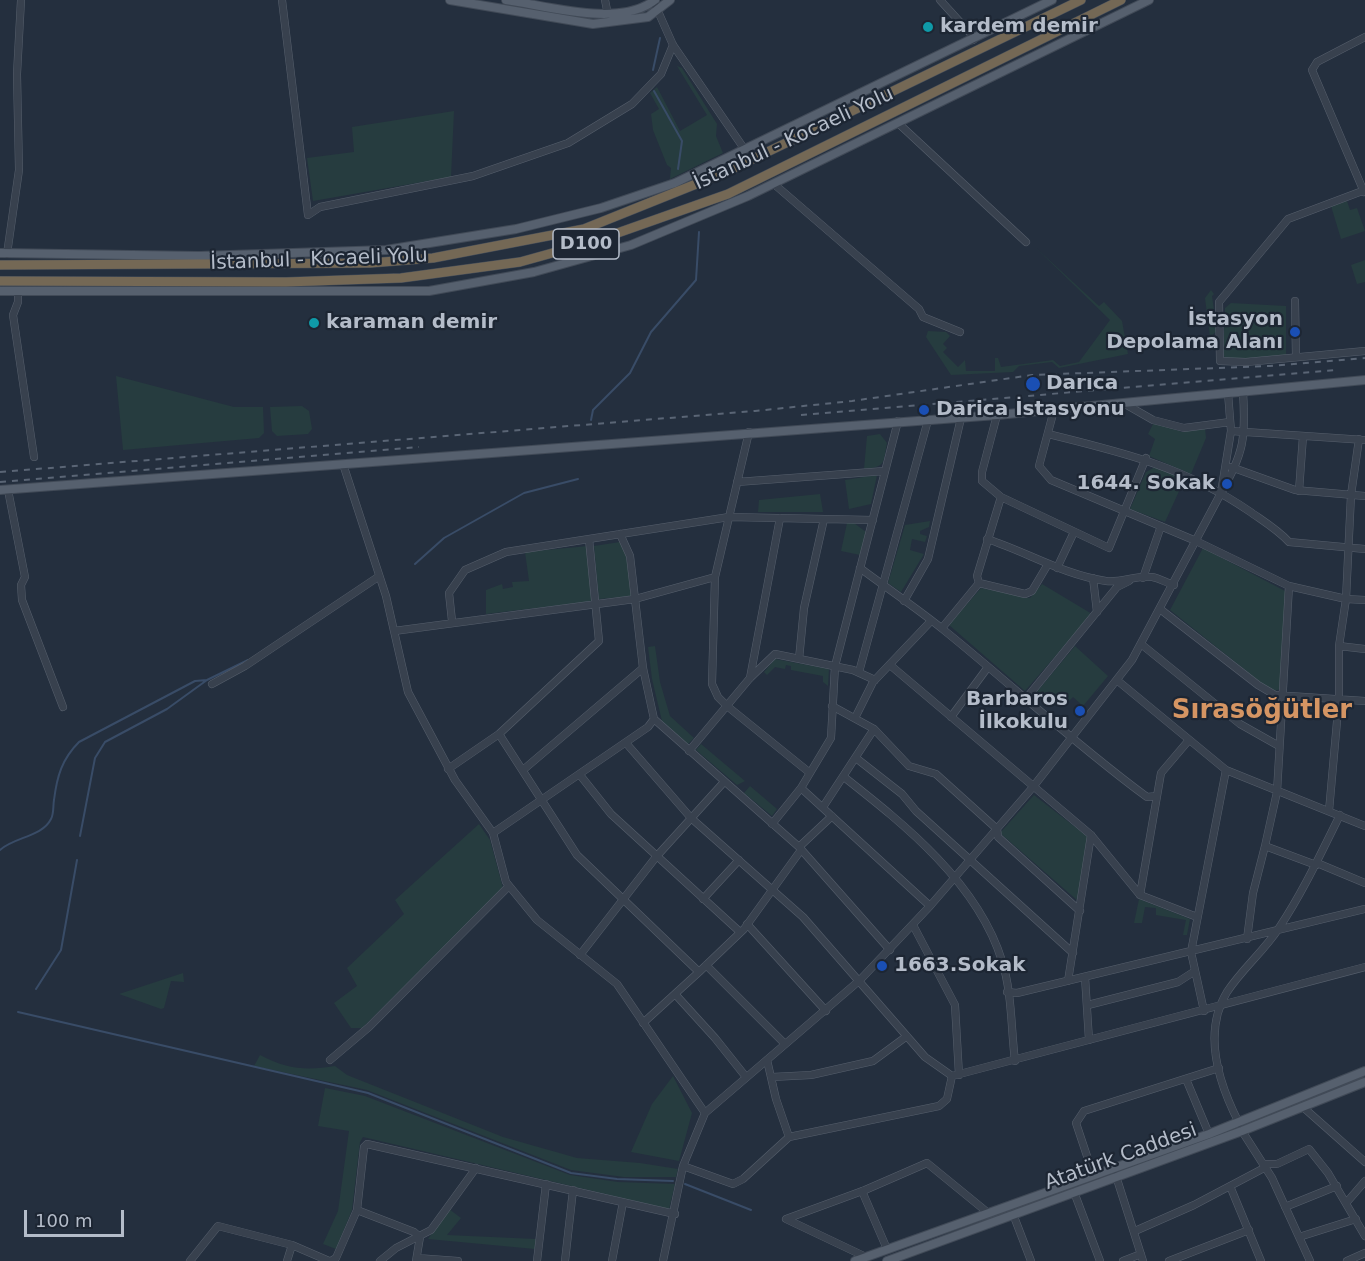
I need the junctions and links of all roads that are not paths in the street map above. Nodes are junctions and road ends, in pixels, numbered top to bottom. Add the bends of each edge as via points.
1 (21, 0) edge
2 (282, 0) edge
3 (450, 0) edge
4 (506, 0) edge
5 (605, 0) edge
6 (670, 0) edge
7 (940, 0) edge
8 (1052, 0) edge
9 (1080, 0) edge
10 (1121, 0) edge
11 (1149, 0) edge
12 (654, 3) edge
13 (608, 15) junction
14 (1365, 37) edge
15 (973, 40) junction
16 (673, 45) junction
17 (897, 123) junction
18 (745, 150) junction
19 (774, 184) junction
20 (1364, 191) edge
21 (1026, 242) dead end
22 (4, 254) edge
23 (0, 265) edge
24 (0, 281) edge
25 (0, 291) edge
26 (18, 291) junction
27 (1295, 301) dead end
28 (960, 332) dead end
29 (1365, 351) edge
30 (1296, 357) junction
31 (1365, 380) edge
32 (1243, 392) junction
33 (1228, 393) junction
34 (1125, 404) junction
35 (1054, 410) junction
36 (996, 416) junction
37 (961, 418) junction
38 (928, 420) junction
39 (898, 421) junction
40 (1230, 422) junction
41 (1231, 431) junction
42 (749, 432) junction
43 (1246, 432) junction
44 (1048, 434) junction
45 (1303, 436) junction
46 (1362, 439) edge
47 (34, 457) dead end
48 (1146, 458) junction
49 (343, 464) junction
50 (1231, 467) junction
51 (885, 471) junction
52 (737, 482) junction
53 (4, 490) edge
54 (1299, 491) junction
55 (1221, 493) junction
56 (1351, 495) junction
57 (1365, 496) edge
58 (1001, 497) junction
59 (1123, 509) junction
60 (729, 517) junction
61 (780, 518) junction
62 (824, 519) junction
63 (873, 520) junction
64 (1161, 526) junction
65 (1074, 532) junction
66 (620, 534) junction
67 (589, 539) junction
68 (987, 539) junction
69 (1196, 541) junction
70 (1348, 548) junction
71 (1365, 549) edge
72 (1048, 564) junction
73 (860, 568) junction
74 (1057, 568) junction
75 (378, 577) junction
76 (715, 578) junction
77 (1093, 578) junction
78 (1143, 578) junction
79 (1132, 579) junction
80 (979, 583) junction
81 (882, 585) junction
82 (1174, 585) junction
83 (1289, 586) junction
84 (635, 599) junction
85 (1346, 599) junction
86 (1365, 600) edge
87 (904, 602) junction
88 (597, 604) junction
89 (1160, 609) junction
90 (1098, 612) junction
91 (452, 621) junction
92 (930, 622) junction
93 (942, 628) junction
94 (394, 630) junction
95 (1141, 644) junction
96 (1339, 646) junction
97 (1365, 649) edge
98 (799, 659) junction
99 (890, 664) junction
100 (835, 666) junction
101 (988, 667) junction
102 (643, 668) junction
103 (859, 672) junction
104 (750, 678) junction
105 (875, 680) junction
106 (1118, 681) junction
107 (212, 684) dead end
108 (1281, 696) junction
109 (1339, 699) junction
110 (1365, 701) edge
111 (1028, 702) junction
112 (63, 706) dead end
113 (727, 706) junction
114 (832, 706) junction
115 (951, 717) junction
116 (855, 718) junction
117 (654, 719) junction
118 (874, 729) junction
119 (499, 734) junction
120 (1072, 740) junction
121 (1189, 740) junction
122 (626, 743) junction
123 (1279, 746) junction
124 (689, 751) junction
125 (856, 758) junction
126 (448, 769) junction
127 (523, 770) junction
128 (1226, 770) junction
129 (810, 773) junction
130 (580, 775) junction
131 (843, 777) junction
132 (724, 782) junction
133 (1033, 787) junction
134 (801, 788) junction
135 (1277, 792) junction
136 (1157, 796) junction
137 (543, 800) junction
138 (823, 807) junction
139 (1329, 811) junction
140 (1340, 814) junction
141 (832, 816) junction
142 (691, 818) junction
143 (772, 824) junction
144 (1365, 826) edge
145 (997, 829) junction
146 (493, 833) junction
147 (1091, 835) junction
148 (1265, 846) junction
149 (800, 849) junction
150 (656, 857) junction
151 (739, 860) junction
152 (970, 861) junction
153 (1316, 864) junction
154 (956, 877) junction
155 (1365, 883) edge
156 (508, 886) junction
157 (773, 891) junction
158 (1140, 895) junction
159 (703, 898) junction
160 (621, 900) junction
161 (930, 906) junction
162 (1365, 909) edge
163 (1080, 911) junction
164 (1197, 917) junction
165 (747, 924) junction
166 (913, 925) junction
167 (1278, 930) junction
168 (740, 932) junction
169 (1247, 939) junction
170 (890, 950) junction
171 (1191, 952) junction
172 (1073, 953) junction
173 (580, 955) junction
174 (706, 965) junction
175 (1365, 967) edge
176 (1195, 971) junction
177 (699, 972) junction
178 (1084, 977) junction
179 (860, 980) junction
180 (1068, 981) junction
181 (1007, 992) junction
182 (675, 994) junction
183 (1088, 1005) junction
184 (1220, 1007) junction
185 (826, 1011) junction
186 (1204, 1011) junction
187 (643, 1023) junction
188 (907, 1036) junction
189 (1089, 1040) junction
190 (785, 1044) junction
191 (330, 1060) dead end
192 (767, 1060) junction
193 (1015, 1061) junction
194 (1219, 1068) junction
195 (1365, 1071) edge
196 (955, 1075) junction
197 (746, 1077) junction
198 (772, 1077) junction
199 (1186, 1079) junction
200 (1363, 1086) edge
201 (1304, 1108) junction
202 (705, 1113) junction
203 (1241, 1127) junction
204 (1209, 1134) junction
205 (789, 1137) junction
206 (1365, 1161) edge
207 (683, 1166) junction
208 (1265, 1166) junction
209 (476, 1168) junction
210 (1093, 1174) junction
211 (1116, 1176) junction
212 (1365, 1181) edge
213 (546, 1184) junction
214 (1230, 1186) junction
215 (1337, 1186) junction
216 (573, 1190) junction
217 (862, 1191) junction
218 (1074, 1192) junction
219 (622, 1202) junction
220 (1347, 1202) junction
221 (1286, 1207) junction
222 (357, 1210) junction
223 (987, 1212) junction
224 (675, 1214) junction
225 (1013, 1214) junction
226 (1356, 1219) junction
227 (1249, 1230) junction
228 (1135, 1231) junction
229 (1365, 1236) edge
230 (420, 1237) junction
231 (1299, 1237) junction
232 (292, 1245) junction
233 (887, 1249) junction
234 (1365, 1253) edge
235 (866, 1257) junction
236 (1142, 1258) edge
237 (416, 1259) edge
238 (190, 1261) edge
239 (287, 1261) edge
240 (330, 1261) edge
241 (380, 1261) edge
242 (455, 1261) edge
243 (537, 1261) edge
244 (565, 1261) edge
245 (612, 1261) edge
246 (663, 1261) edge
247 (855, 1261) edge
248 (887, 1261) edge
249 (1030, 1261) edge
250 (1100, 1261) edge
251 (1123, 1261) edge
252 (1169, 1261) edge
253 (1261, 1261) edge
254 (1310, 1261) edge
255 (1347, 1261) edge

1 - 22 street via 17,74 19,170
2 - 16 street via 308,215 320,207 473,176 568,143 632,104 661,74
3 - 12 main road via 593,24 648,17
4 - 13 main road
5 - 13 street
6 - 12 main road
7 - 15 street
8 - 15 main road
9 - 23 highway, D100 via 726,172 584,229 432,258 370,263
10 - 24 highway, İstanbul - Kocaeli Yolu / D100 via 728,194 592,242 520,261 400,278 286,282
11 - 17 main road
12 - 13 main road via 643,10
12 - 16 street
14 - 20 street via 1317,62 1312,70
15 - 18 main road
16 - 18 street
17 - 19 main road
17 - 21 street
18 - 22 main road via 675,183 601,208 430,245 200,256
19 - 26 main road via 631,245 534,272 429,291
19 - 28 street via 919,309 923,317
20 - 30 street via 1288,219 1219,302 1220,361
25 - 26 main road
26 - 47 street via 13,315
27 - 30 street
29 - 30 street
31 - 32 main road
32 - 33 main road
32 - 43 street
33 - 34 main road
33 - 40 street
34 - 35 main road
34 - 40 street via 1153,420 1184,428
35 - 36 main road
35 - 44 street
36 - 37 main road
36 - 58 street via 982,481
37 - 38 main road
37 - 87 street via 928,559
38 - 39 main road
38 - 81 street
39 - 42 main road
39 - 51 street
40 - 41 street
41 - 43 street
41 - 50 street
42 - 49 main road
42 - 52 street
43 - 45 street
43 - 50 street
44 - 48 street
44 - 59 street via 1039,466 1042,473
45 - 46 street
45 - 54 street
46 - 56 street
48 - 55 street
48 - 59 street
49 - 53 main road
49 - 75 street
50 - 54 street
50 - 55 street
51 - 52 street
51 - 63 street
52 - 60 street
53 - 112 street via 24,577 22,600
54 - 56 street
55 - 69 street
55 - 70 street via 1289,542
56 - 57 street
56 - 70 street
58 - 65 street
58 - 68 street
59 - 64 street
59 - 65 street via 1109,548
60 - 61 street
60 - 66 street
60 - 76 street
61 - 62 street
61 - 104 street
62 - 63 street
62 - 98 street via 804,608
63 - 73 street
64 - 69 street
64 - 78 street
65 - 74 street
66 - 67 street
66 - 84 street via 630,556
67 - 88 street
67 - 91 street via 506,552 465,570 449,593
68 - 72 street
68 - 80 street via 977,576
69 - 82 street
69 - 83 street
70 - 71 street
70 - 85 street
72 - 74 street
72 - 80 street via 1032,591 1025,594
73 - 81 street
73 - 100 street
74 - 77 street
75 - 94 street
75 - 107 street
76 - 84 street
76 - 113 street via 712,684
77 - 79 street
77 - 90 street
78 - 79 street
78 - 82 street
79 - 90 street via 1117,587
80 - 93 street
81 - 87 street
81 - 103 street
82 - 89 street
83 - 85 street
83 - 108 street
84 - 88 street
84 - 102 street
85 - 86 street
85 - 96 street
87 - 92 street
88 - 91 street
88 - 119 street via 599,641
89 - 95 street
89 - 108 street via 1258,686
90 - 111 street via 1029,695
91 - 94 street
92 - 93 street
92 - 99 street
93 - 101 street
94 - 126 street via 408,692
95 - 106 street
95 - 123 street via 1240,724
96 - 97 street
96 - 109 street
98 - 100 street
98 - 104 street via 775,654
99 - 105 street
99 - 115 street
100 - 103 street
100 - 114 street
101 - 111 street
101 - 115 street
102 - 117 street
102 - 127 street
103 - 105 street
104 - 113 street
105 - 116 street
106 - 120 street via 1074,731
106 - 121 street
108 - 109 street
108 - 123 street
109 - 110 street
109 - 139 street
111 - 120 street
113 - 124 street
113 - 129 street
114 - 116 street
114 - 129 street via 831,738
115 - 133 street
116 - 118 street
117 - 122 street
117 - 124 street
118 - 125 street
118 - 145 street via 909,766 936,774
119 - 126 street
119 - 127 street
120 - 133 street
120 - 136 street via 1147,797
121 - 128 street
121 - 136 street via 1161,773
122 - 130 street
122 - 142 street
123 - 135 street
124 - 132 street
125 - 131 street
125 - 152 street via 902,794
126 - 146 street
127 - 137 street
128 - 135 street
128 - 164 street
129 - 134 street
130 - 137 street
130 - 150 street via 611,814
131 - 138 street
131 - 154 street via 889,812
132 - 142 street
132 - 143 street
133 - 145 street
133 - 147 street
134 - 138 street
134 - 143 street
135 - 139 street
135 - 148 street
136 - 158 street
137 - 146 street
137 - 160 street via 577,855
138 - 141 street
139 - 140 street
140 - 144 street
140 - 153 street
141 - 149 street
141 - 161 street
142 - 150 street
142 - 151 street
143 - 149 street
145 - 152 street
145 - 163 street via 998,837
146 - 156 street
147 - 158 street
147 - 163 street
148 - 153 street
148 - 169 street
149 - 157 street
149 - 170 street
150 - 159 street
150 - 160 street
151 - 157 street
151 - 159 street
152 - 154 street
152 - 172 street
153 - 155 street
153 - 167 street
154 - 161 street
154 - 181 street via 1003,962
156 - 173 street via 537,920
156 - 191 street via 369,1027
157 - 165 street
157 - 179 street via 803,917
158 - 164 street
159 - 168 street
160 - 173 street
160 - 177 street
161 - 166 street
162 - 167 street
163 - 172 street
164 - 171 street
165 - 168 street
165 - 185 street
166 - 170 street
166 - 196 street via 955,1005
167 - 169 street
167 - 184 street via 1228,991
168 - 174 street
169 - 171 street
170 - 179 street
171 - 176 street
171 - 178 street
172 - 180 street
173 - 187 street via 617,984
174 - 177 street
174 - 190 street
175 - 184 street
176 - 183 street via 1178,982
176 - 186 street
177 - 182 street
178 - 180 street
178 - 183 street
179 - 185 street
179 - 188 street
180 - 181 street
181 - 193 street
182 - 187 street
182 - 197 street
183 - 189 street
184 - 186 street
184 - 194 street via 1213,1046
185 - 190 street
186 - 189 street
187 - 202 street
188 - 196 street via 925,1057
188 - 198 street via 873,1061 811,1075
189 - 193 street
190 - 192 street
192 - 197 street
192 - 198 street
193 - 196 street
194 - 199 street
194 - 203 street
195 - 203 main road
196 - 205 street via 947,1098 939,1106
197 - 202 street
198 - 205 street
199 - 204 street
199 - 210 street via 1084,1111 1079,1116 1076,1123
200 - 201 main road, Atatürk Caddesi
201 - 203 main road, Atatürk Caddesi
201 - 206 street
202 - 207 street
203 - 204 main road
203 - 208 street
203 - 211 main road, Atatürk Caddesi
204 - 210 main road
205 - 207 street via 733,1184
207 - 224 street
208 - 214 street
208 - 215 street via 1309,1149
208 - 221 street
209 - 213 street
209 - 222 street via 367,1144
209 - 230 street via 431,1230
210 - 223 main road
211 - 218 main road, Atatürk Caddesi
211 - 228 street
212 - 220 street
213 - 216 street
213 - 243 street
214 - 227 street
214 - 228 street
215 - 220 street
215 - 221 street
216 - 219 street
216 - 244 street
217 - 223 street via 927,1163
217 - 233 street
217 - 235 street via 786,1219
218 - 225 main road, Atatürk Caddesi
218 - 250 street
219 - 224 street
219 - 245 street
220 - 226 street
221 - 231 street
222 - 230 street
222 - 240 street via 336,1258
223 - 233 main road
224 - 246 street
225 - 248 main road, Atatürk Caddesi
225 - 249 street
226 - 229 street
226 - 231 street
227 - 252 street
227 - 253 street
228 - 236 street
230 - 237 street
230 - 241 street
231 - 254 street
232 - 238 street via 218,1226
232 - 239 street
232 - 240 street
233 - 235 main road
234 - 255 street
235 - 247 main road
236 - 251 street
237 - 242 street

